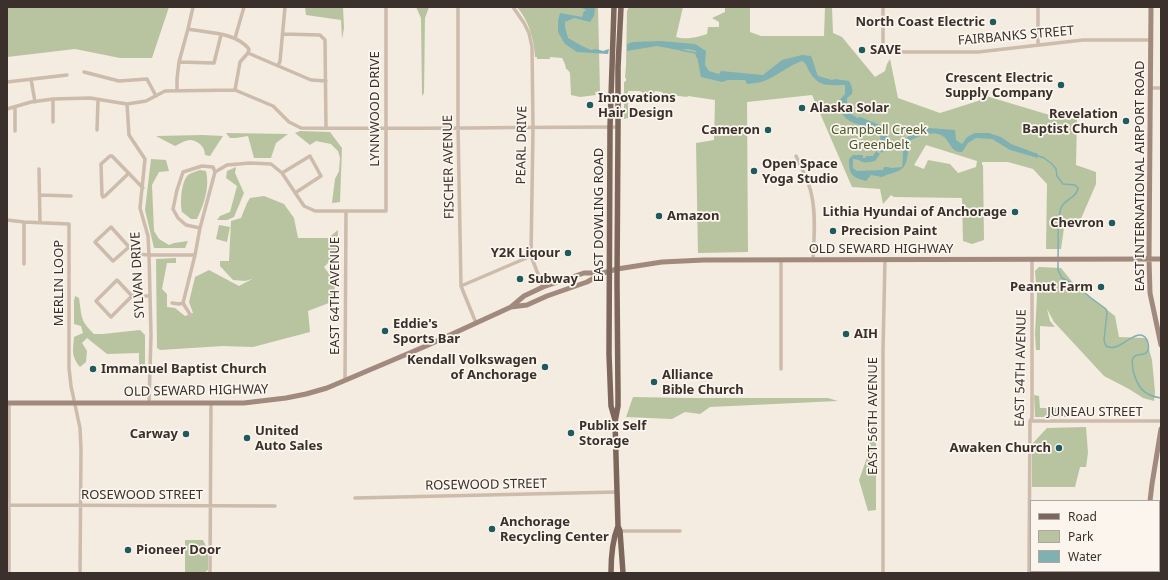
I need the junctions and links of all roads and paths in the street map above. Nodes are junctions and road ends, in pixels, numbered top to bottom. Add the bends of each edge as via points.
1 (193, 7) edge
2 (244, 7) edge
3 (285, 7) edge
4 (386, 7) edge
5 (458, 7) edge
6 (513, 7) edge
7 (614, 7) edge
8 (621, 7) edge
9 (882, 7) edge
10 (1038, 7) edge
11 (1151, 7) edge
12 (188, 29) junction
13 (283, 34) junction
14 (616, 34) junction
15 (221, 35) junction
16 (235, 38) junction
17 (1150, 40) junction
18 (1038, 45) junction
19 (248, 53) junction
20 (179, 62) junction
21 (278, 66) junction
22 (615, 67) junction
23 (84, 72) dead end
24 (67, 75) dead end
25 (31, 79) junction
26 (326, 81) junction
27 (7, 82) edge
28 (1150, 88) junction
29 (1161, 88) edge
30 (177, 90) junction
31 (234, 90) junction
32 (156, 96) junction
33 (53, 99) junction
34 (98, 100) junction
35 (35, 102) junction
36 (128, 104) junction
37 (15, 107) junction
38 (7, 109) edge
39 (53, 122) dead end
40 (458, 127) junction
41 (610, 127) junction
42 (618, 127) junction
43 (326, 128) junction
44 (533, 128) junction
45 (385, 129) junction
46 (97, 130) dead end
47 (15, 131) dead end
48 (796, 156) dead end
49 (39, 169) dead end
50 (215, 172) junction
51 (129, 173) junction
52 (282, 173) junction
53 (143, 188) junction
54 (295, 194) junction
55 (40, 195) junction
56 (71, 196) dead end
57 (346, 212) junction
58 (7, 220) edge
59 (24, 222) junction
60 (40, 222) junction
61 (200, 228) junction
62 (129, 247) junction
63 (149, 255) junction
64 (195, 255) junction
65 (531, 256) junction
66 (1032, 259) junction
67 (1149, 259) junction
68 (1161, 259) edge
69 (780, 260) junction
70 (813, 260) junction
71 (885, 260) junction
72 (24, 264) dead end
73 (617, 269) junction
74 (609, 271) junction
75 (603, 273) junction
76 (461, 286) junction
77 (544, 287) junction
78 (132, 296) junction
79 (150, 296) junction
80 (172, 304) dead end
81 (182, 304) junction
82 (511, 307) junction
83 (190, 316) dead end
84 (476, 323) junction
85 (1161, 345) edge
86 (781, 369) dead end
87 (345, 380) junction
88 (8, 403) edge
89 (75, 403) junction
90 (150, 403) junction
91 (211, 403) junction
92 (1030, 421) junction
93 (1161, 421) edge
94 (615, 422) junction
95 (1161, 429) edge
96 (617, 492) junction
97 (355, 498) dead end
98 (1150, 500) edge
99 (9, 505) junction
100 (81, 505) junction
101 (211, 505) junction
102 (275, 506) dead end
103 (619, 528) junction
104 (680, 531) dead end
105 (1030, 534) edge
106 (9, 573) edge
107 (80, 573) edge
108 (210, 573) edge
109 (611, 573) edge
110 (623, 573) edge
111 (883, 573) edge
112 (1029, 573) edge

1 - 12 street
2 - 16 street
3 - 13 street
4 - 45 street, LYNNWOOD DRIVE
5 - 40 street, FISCHER AVENUE
6 - 44 street, PEARL DRIVE via 527,28 532,48
7 - 14 main road, EAST DOWLING ROAD
8 - 14 main road, EAST DOWLING ROAD
9 - 18 street, FAIRBANKS STREET via 883,52 978,52
10 - 18 street
11 - 17 main road, EAST INTERNATIONAL AIRPORT ROAD
12 - 15 street
12 - 20 street
13 - 21 street
13 - 26 street via 320,35 325,40
14 - 22 main road, EAST DOWLING ROAD
15 - 16 street
15 - 20 street via 214,63
16 - 19 street via 244,43 249,49
17 - 18 street, FAIRBANKS STREET via 1083,40
17 - 28 main road, EAST INTERNATIONAL AIRPORT ROAD
19 - 21 street
19 - 31 street via 240,62
20 - 30 street
21 - 26 street via 311,80
22 - 41 main road, EAST DOWLING ROAD
22 - 42 main road, EAST DOWLING ROAD
23 - 32 street via 119,81 148,79
24 - 25 street
25 - 27 street
25 - 35 street
26 - 43 street
28 - 29 street
28 - 67 main road, EAST INTERNATIONAL AIRPORT ROAD
30 - 31 street
30 - 32 street via 165,91
31 - 43 street via 273,106 289,122 301,128
32 - 36 street via 146,101
33 - 34 street
33 - 35 street
33 - 39 street
34 - 36 street
34 - 46 street
35 - 37 street
36 - 53 street, SYLVAN DRIVE via 129,135 145,159
37 - 38 street
37 - 47 street
40 - 44 street
40 - 45 street
40 - 76 street, FISCHER AVENUE
41 - 42 street
41 - 44 street
41 - 74 main road, EAST DOWLING ROAD
42 - 73 main road, EAST DOWLING ROAD
43 - 45 street
44 - 65 street, PEARL DRIVE
45 - 57 street, LYNNWOOD DRIVE via 386,211
48 - 70 street via 812,196
49 - 55 street
50 - 52 street via 226,165 250,163 272,164
50 - 61 street
50 - 61 street via 212,167 202,166 182,172 177,190 173,209 178,218 186,225
51 - 51 street via 112,156 101,164 103,197
51 - 53 street
52 - 54 street
52 - 54 street via 310,156 321,176
53 - 63 street, SYLVAN DRIVE via 140,208 148,236
54 - 57 street via 304,206 315,211
55 - 56 street
55 - 60 street
57 - 87 street, EAST 64TH AVENUE
58 - 59 street, MERLIN LOOP
59 - 60 street, MERLIN LOOP
59 - 72 street
60 - 89 street, MERLIN LOOP via 69,224 69,356
61 - 64 street
62 - 62 street via 111,227 95,242 113,261
62 - 63 street via 137,254
63 - 64 street
63 - 79 street, SYLVAN DRIVE
64 - 81 street
65 - 76 street
65 - 77 street, PEARL DRIVE
66 - 67 main road, OLD SEWARD HIGHWAY
66 - 71 main road, OLD SEWARD HIGHWAY
66 - 92 street, EAST 54TH AVENUE
67 - 68 main road, OLD SEWARD HIGHWAY
67 - 85 main road, EAST INTERNATIONAL AIRPORT ROAD via 1150,293
69 - 70 main road, OLD SEWARD HIGHWAY
69 - 73 main road, OLD SEWARD HIGHWAY via 662,262
69 - 86 street
70 - 71 main road, OLD SEWARD HIGHWAY
71 - 111 street, EAST 56TH AVENUE via 882,350
73 - 74 main road, OLD SEWARD HIGHWAY
73 - 94 main road, EAST DOWLING ROAD via 618,406
74 - 75 main road, OLD SEWARD HIGHWAY
74 - 94 main road, EAST DOWLING ROAD via 611,406
75 - 77 main road, OLD SEWARD HIGHWAY via 584,272
75 - 82 main road, OLD SEWARD HIGHWAY via 587,282 527,305
76 - 84 street, FISCHER AVENUE
77 - 82 main road, OLD SEWARD HIGHWAY via 524,296
78 - 78 street via 117,280 96,300 111,317
78 - 79 street
79 - 90 street, SYLVAN DRIVE
80 - 81 street
81 - 83 street
82 - 84 main road, OLD SEWARD HIGHWAY
84 - 87 main road, OLD SEWARD HIGHWAY
87 - 91 main road, OLD SEWARD HIGHWAY via 286,398 244,403
88 - 89 main road, OLD SEWARD HIGHWAY
88 - 99 street
89 - 90 main road, OLD SEWARD HIGHWAY
89 - 100 street via 81,434
90 - 91 main road, OLD SEWARD HIGHWAY
91 - 101 street
92 - 93 street, JUNEAU STREET
92 - 105 street, EAST 54TH AVENUE
94 - 96 main road, EAST DOWLING ROAD
95 - 98 main road
96 - 97 street, ROSEWOOD STREET
96 - 103 main road, EAST DOWLING ROAD
99 - 100 street, ROSEWOOD STREET
99 - 106 street
100 - 101 street, ROSEWOOD STREET
100 - 107 street
101 - 102 street, ROSEWOOD STREET
101 - 108 street
103 - 104 street
103 - 109 main road, EAST DOWLING ROAD via 611,550
103 - 110 main road, EAST DOWLING ROAD
105 - 112 street, EAST 54TH AVENUE

